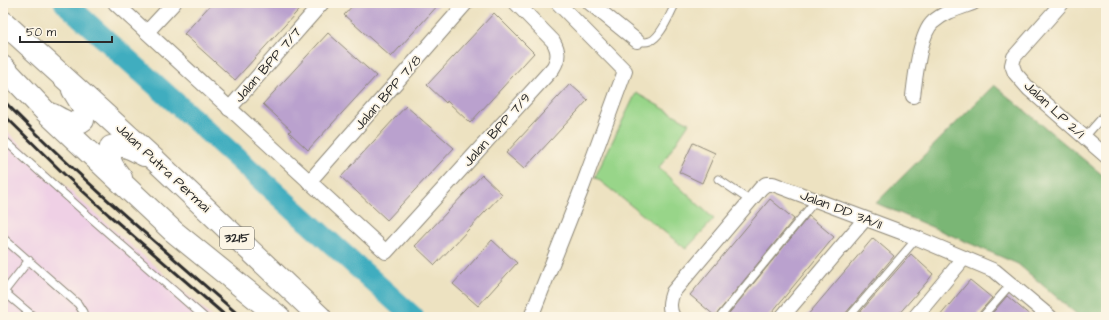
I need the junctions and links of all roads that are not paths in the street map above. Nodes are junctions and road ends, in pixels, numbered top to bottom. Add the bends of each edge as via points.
1 (114, 3) edge
2 (174, 3) edge
3 (322, 3) edge
4 (466, 3) edge
5 (516, 3) edge
6 (558, 3) edge
7 (590, 3) edge
8 (676, 3) edge
9 (973, 3) edge
10 (1062, 3) edge
11 (3, 22) edge
12 (147, 32) junction
13 (637, 41) joint
14 (3, 67) edge
15 (63, 76) junction
16 (913, 96) dead end
17 (229, 109) junction
18 (45, 110) junction
19 (1106, 114) edge
20 (1084, 138) junction
21 (3, 139) edge
22 (1106, 156) edge
23 (156, 161) junction
24 (718, 179) dead end
25 (309, 182) junction
26 (134, 195) junction
27 (749, 200) junction
28 (817, 200) junction
29 (865, 219) junction
30 (3, 238) edge
31 (917, 238) junction
32 (964, 258) junction
33 (29, 260) junction
34 (1011, 284) junction
35 (3, 291) edge
36 (671, 312) edge
37 (34, 317) edge
38 (84, 317) edge
39 (204, 317) edge
40 (279, 317) edge
41 (320, 317) edge
42 (530, 317) edge
43 (720, 317) edge
44 (782, 317) edge
45 (849, 317) edge
46 (915, 317) edge
47 (982, 317) edge
48 (1050, 317) edge

1 - 12 street
2 - 12 street
3 - 17 street, Jalan BPP 7/7
4 - 25 street, Jalan BPP 7/8
5 - 25 street, Jalan BPP 7/9 via 557,47 558,55 554,68 386,252
6 - 42 street via 626,71
7 - 13 street
8 - 13 lane via 656,37 651,41
9 - 16 street via 948,12 932,23 921,49
10 - 20 street, Jalan LP 2/1 via 1014,57 1012,65 1024,84
11 - 15 main road, Jalan Putra Permai / 3215
12 - 17 street
14 - 18 main road, 3215
15 - 18 main road via 84,108 83,120 79,124 73,124
15 - 23 main road, Jalan Putra Permai / 3215
17 - 25 street
18 - 26 main road, 3215
19 - 20 lane
20 - 22 street, Jalan LP 2/1
21 - 39 lane
23 - 26 main road via 128,147 111,147 109,157 112,166
23 - 41 main road, Jalan Putra Permai / 3215
24 - 27 lane
26 - 40 main road, 3215 via 173,231
27 - 28 street, Jalan DD 3A/11 via 763,186 769,184
27 - 36 street, Jalan DD 3A/11 via 673,292 670,298
28 - 29 street, Jalan DD 3A/11
28 - 43 lane
29 - 31 street, Jalan DD 3A/11
29 - 44 street
30 - 33 lane
31 - 32 street, Jalan DD 3A/11
31 - 45 lane
32 - 34 street, Jalan DD 3A/11 via 995,271
32 - 46 street
33 - 35 lane
33 - 38 lane via 78,304
34 - 47 lane
34 - 48 street, Jalan DD 3A/11
35 - 37 lane

